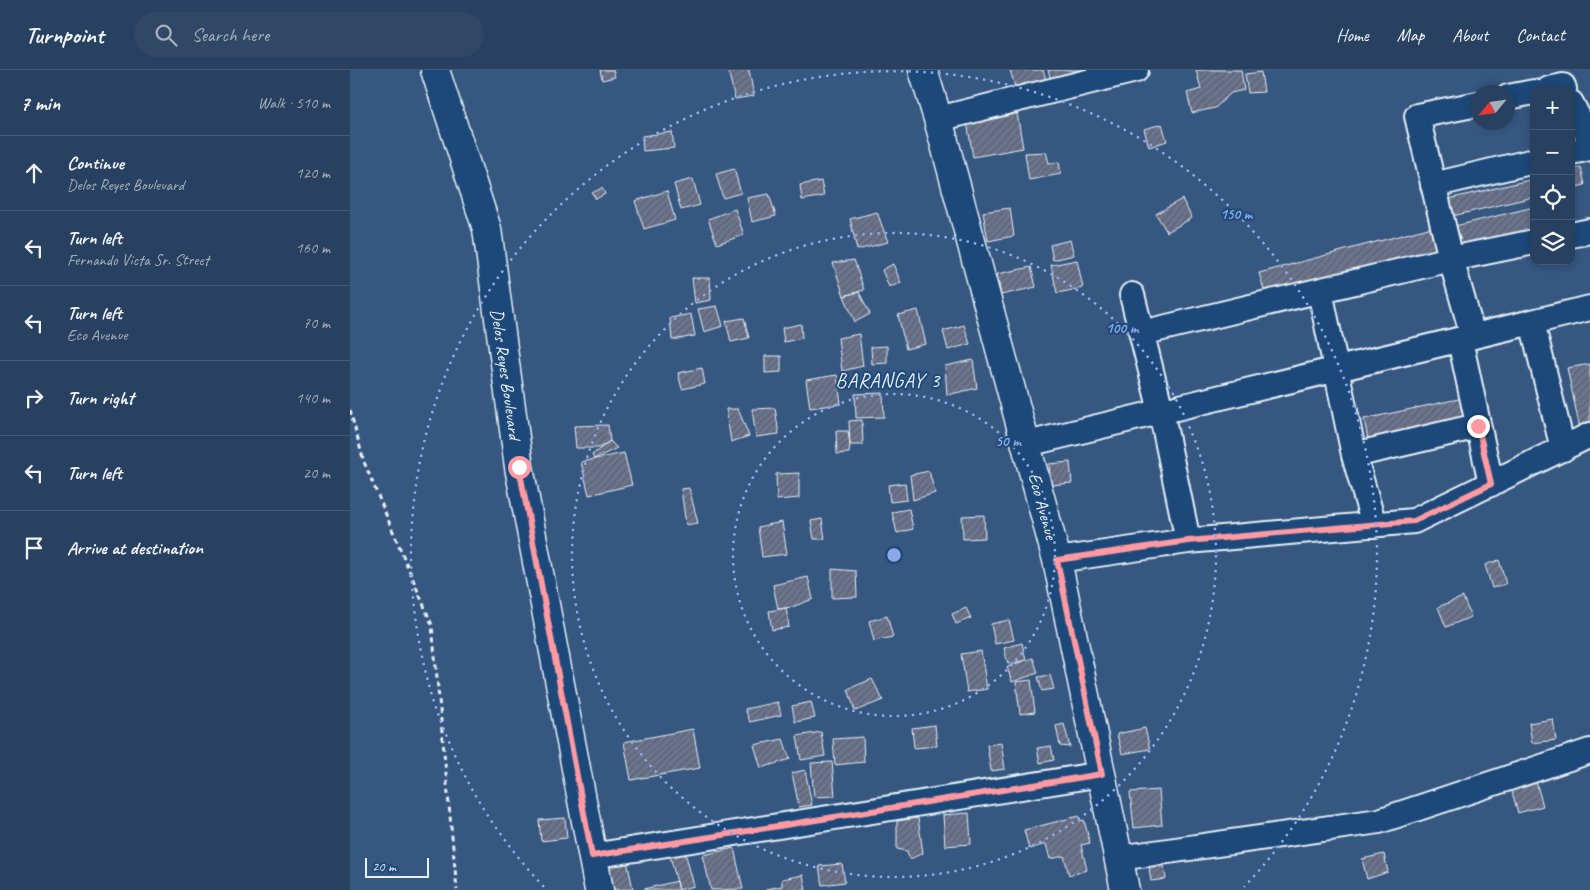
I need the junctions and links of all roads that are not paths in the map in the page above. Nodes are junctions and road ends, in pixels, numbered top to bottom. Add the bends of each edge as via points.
1 (435, 70) edge
2 (923, 70) edge
3 (1136, 70) edge
4 (1530, 93) edge
5 (1515, 96) edge
6 (1470, 106) edge
7 (1575, 111) edge
8 (938, 119) junction
9 (1590, 140) edge
10 (1590, 148) edge
11 (1575, 151) edge
12 (1530, 162) edge
13 (1433, 184) junction
14 (1590, 231) edge
15 (1575, 234) edge
16 (1530, 243) edge
17 (1451, 259) junction
18 (1320, 291) junction
19 (1132, 296) dead end
20 (1590, 308) edge
21 (1532, 322) junction
22 (1142, 333) junction
23 (1466, 338) junction
24 (1336, 369) junction
25 (1161, 411) junction
26 (1478, 426) junction
27 (1590, 435) edge
28 (1026, 444) junction
29 (1563, 448) junction
30 (1354, 455) junction
31 (1491, 484) junction
32 (1374, 525) junction
33 (1188, 541) junction
34 (1057, 560) junction
35 (1590, 751) edge
36 (1102, 774) junction
37 (592, 856) junction
38 (1118, 858) junction
39 (599, 890) edge
40 (1125, 890) edge

1 - 37 main road, Delos Reyes Boulevard via 486,229 519,467
2 - 8 main road, Eco Avenue
3 - 8 street
4 - 5 street
6 - 13 street via 1417,116
7 - 9 street
8 - 28 main road, Eco Avenue
10 - 11 street
12 - 13 street
13 - 17 street
14 - 15 street
16 - 17 street
17 - 18 street
17 - 23 street
18 - 22 street
18 - 24 street
19 - 22 street
20 - 21 street
21 - 23 street
21 - 29 street
22 - 25 street
23 - 24 street
23 - 26 street
24 - 25 street
24 - 30 street
25 - 28 street
25 - 33 street
26 - 30 street
26 - 31 street
27 - 29 street
28 - 34 main road, Eco Avenue
29 - 31 street
30 - 32 street
31 - 32 street via 1414,521
32 - 33 street
33 - 34 street
34 - 36 main road, Eco Avenue
35 - 38 street via 1379,821
36 - 37 street
36 - 38 main road, Eco Avenue
37 - 39 main road, Delos Reyes Boulevard
38 - 40 main road, Eco Avenue

